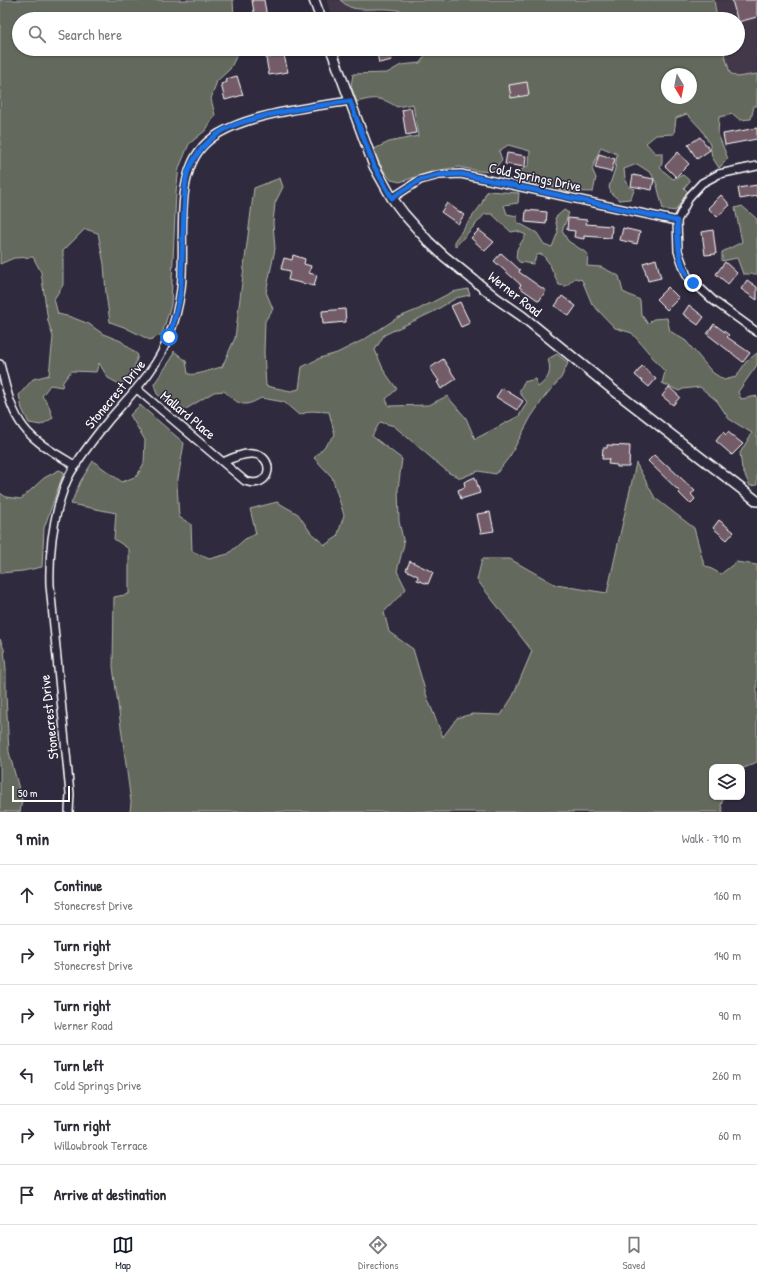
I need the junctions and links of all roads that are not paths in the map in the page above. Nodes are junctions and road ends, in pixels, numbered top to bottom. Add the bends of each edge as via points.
1 (314, 0) edge
2 (318, 12) edge
3 (334, 56) edge
4 (350, 101) junction
5 (757, 166) edge
6 (392, 198) junction
7 (677, 221) junction
8 (757, 332) edge
9 (0, 364) edge
10 (137, 389) junction
11 (223, 462) junction
12 (76, 466) junction
13 (757, 501) edge
14 (69, 812) edge

1 - 2 street
3 - 4 street, Werner Road
4 - 6 street, Werner Road via 374,166
4 - 10 street, Stonecrest Drive via 240,123 208,140 198,151 187,173 181,288 176,315 156,365
5 - 7 street via 719,174 702,184 690,196
6 - 7 street, Cold Springs Drive via 420,180 439,175 461,174
6 - 13 street, Werner Road via 444,256
7 - 8 street via 678,251 687,276 714,301
9 - 12 street via 11,404 22,426 37,440
10 - 11 street, Mallard Place
10 - 12 street, Stonecrest Drive via 95,438
11 - 11 street, Mallard Place via 252,484 259,483 265,478 268,467 266,460 259,455 246,454
12 - 14 street, Stonecrest Drive via 66,483 59,507 49,562 51,612 70,794

